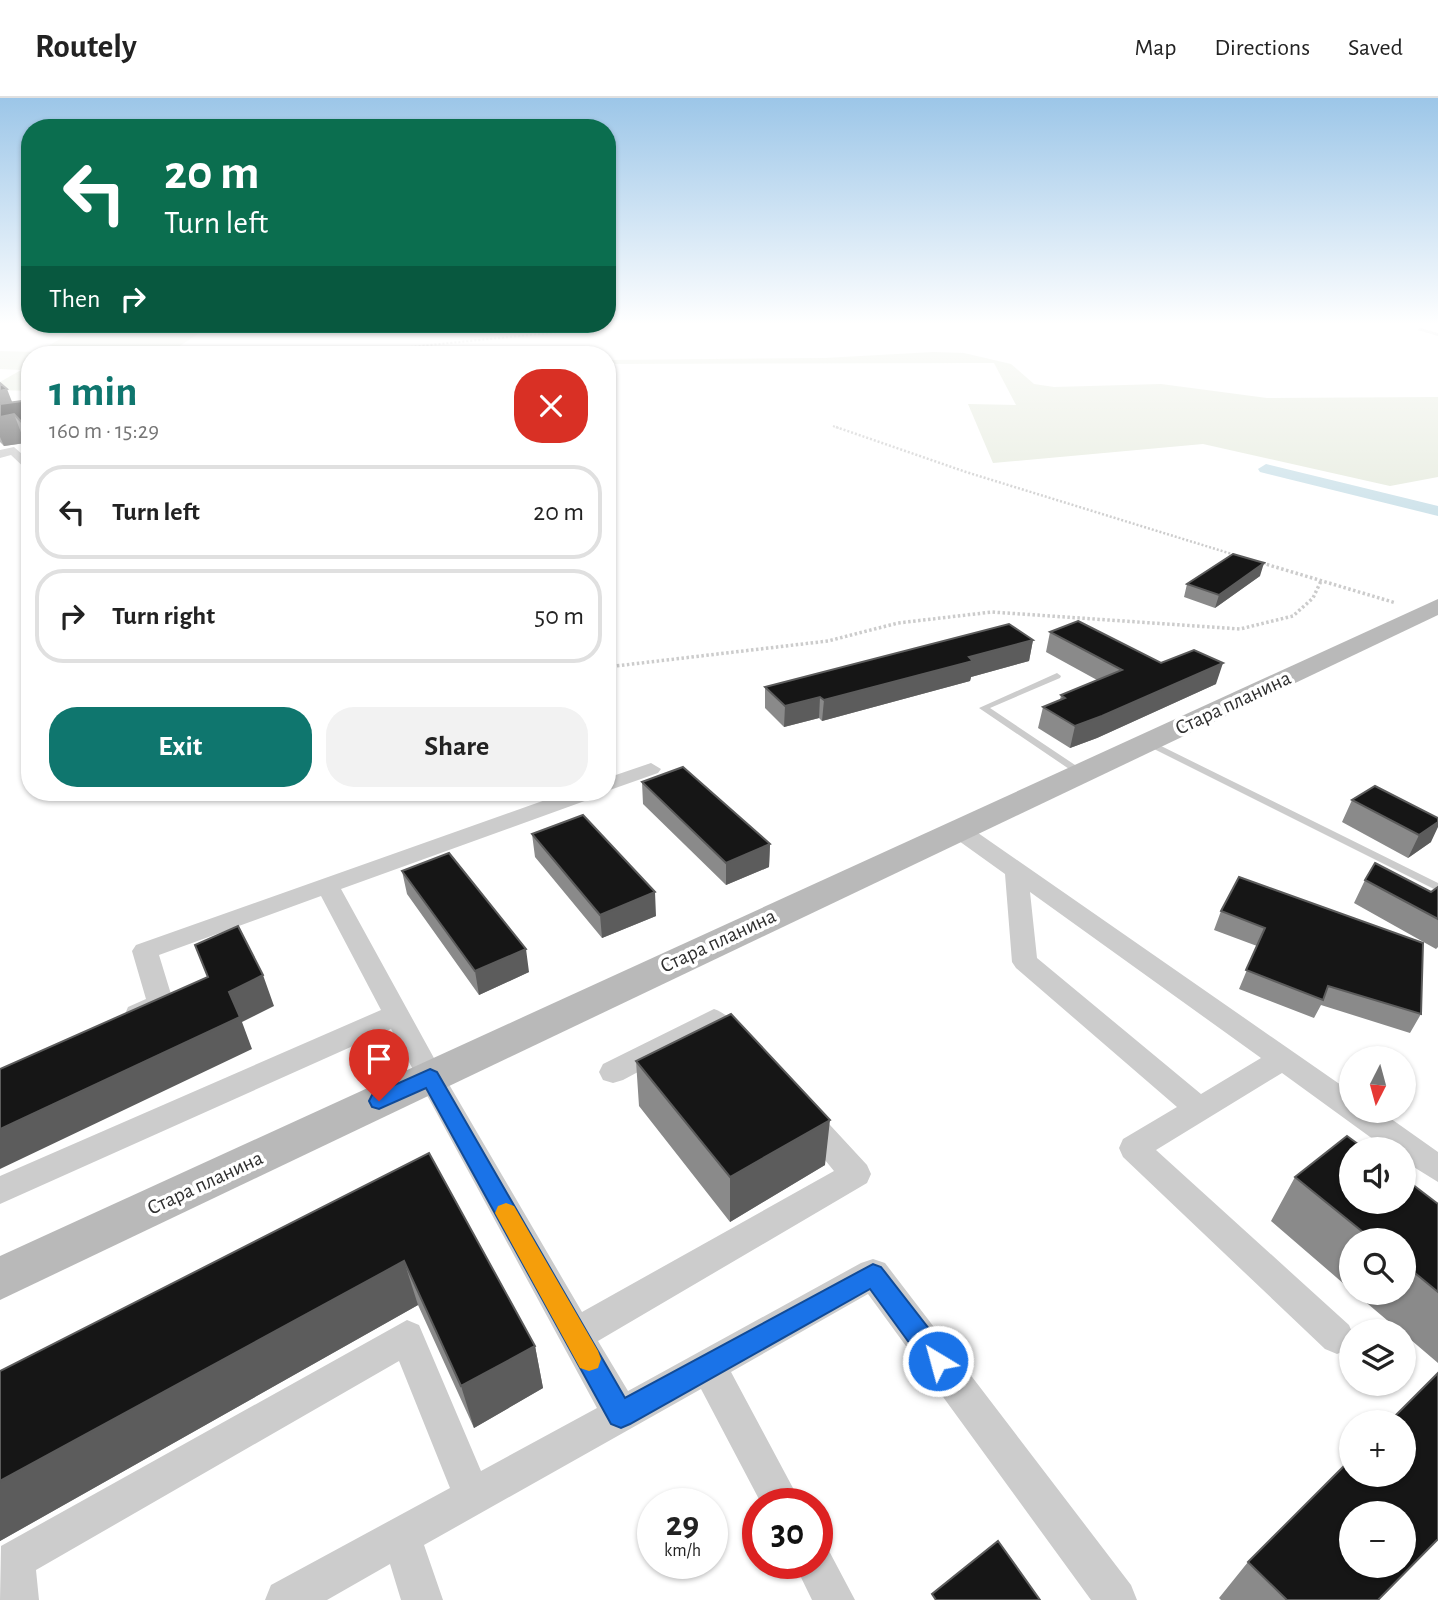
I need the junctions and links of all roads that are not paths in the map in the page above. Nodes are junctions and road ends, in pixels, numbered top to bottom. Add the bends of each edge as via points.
1 (0, 454) edge
2 (21, 459) edge
3 (1429, 610) edge
4 (1057, 676) dead end
5 (1149, 743) junction
6 (651, 769) dead end
7 (1081, 773) junction
8 (616, 782) edge
9 (563, 801) edge
10 (960, 831) junction
11 (1016, 870) junction
12 (328, 887) junction
13 (1438, 887) edge
14 (396, 1014) junction
15 (111, 1026) edge
16 (1283, 1059) junction
17 (758, 1067) edge
18 (613, 1072) dead end
19 (430, 1077) junction
20 (785, 1096) edge
21 (1339, 1099) edge
22 (1199, 1109) junction
23 (1375, 1124) edge
24 (1438, 1169) edge
25 (0, 1190) edge
26 (0, 1279) edge
27 (575, 1335) junction
28 (1337, 1337) dead end
29 (708, 1366) junction
30 (621, 1415) junction
31 (774, 1488) edge
32 (473, 1497) junction
33 (401, 1537) junction
34 (823, 1579) edge
35 (18, 1600) edge
36 (286, 1600) edge
37 (422, 1600) edge
38 (834, 1600) edge
39 (1116, 1600) edge

1 - 2 street via 14,451
3 - 5 street, Стара планина
4 - 7 lane via 983,708
5 - 7 street, Стара планина
5 - 13 lane
6 - 8 street
7 - 10 street, Стара планина
9 - 12 street
10 - 11 street
10 - 19 street, Стара планина
11 - 16 street
11 - 22 street via 1025,962
12 - 14 street
12 - 15 street via 145,951 161,1004
14 - 19 street
14 - 25 street
16 - 21 street
16 - 22 street
17 - 18 street via 714,1019
19 - 26 street, Стара планина
19 - 27 street
20 - 27 street via 856,1174
22 - 28 street via 1134,1149
23 - 24 street
27 - 30 street
29 - 30 street
29 - 31 street
29 - 39 street via 873,1274
30 - 32 street
32 - 33 street
32 - 35 street via 407,1337 15,1560
33 - 36 street
33 - 37 street
34 - 38 street

